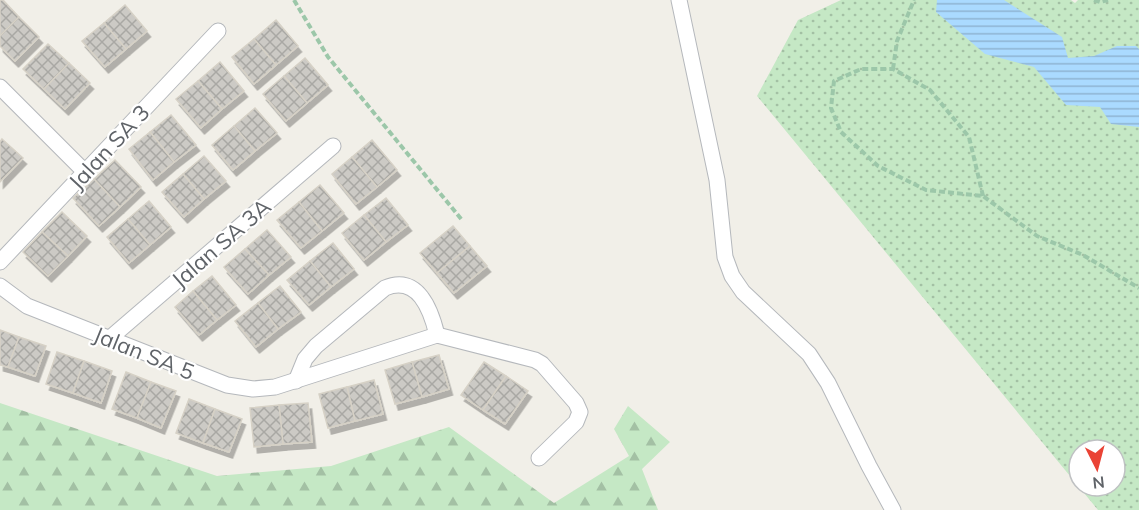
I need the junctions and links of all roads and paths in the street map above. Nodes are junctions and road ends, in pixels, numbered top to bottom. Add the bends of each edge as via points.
1 (294, 0) edge
2 (679, 0) edge
3 (914, 0) edge
4 (1094, 0) edge
5 (1108, 0) edge
6 (218, 31) dead end
7 (893, 69) junction
8 (0, 87) edge
9 (333, 146) dead end
10 (86, 171) junction
11 (983, 196) junction
12 (462, 220) dead end
13 (0, 262) edge
14 (0, 286) edge
15 (1139, 288) edge
16 (437, 335) junction
17 (109, 339) junction
18 (296, 381) junction
19 (539, 458) dead end
20 (893, 510) edge

1 - 12 path via 328,57
2 - 20 street via 717,180 725,257 732,276 743,292 809,354
3 - 7 path via 897,41
4 - 5 path
6 - 10 street, Jalan SA 3
7 - 11 path via 930,90 969,137
7 - 11 path via 861,69 834,81 831,108 841,132 878,166 926,190
8 - 10 street
9 - 17 street, Jalan SA 3A
10 - 13 street, Jalan SA 3
11 - 15 path via 1037,236 1083,255
14 - 17 street, Jalan SA 5 via 27,306
16 - 18 street, Jalan SA 5
16 - 18 street via 429,308 415,290 408,285 393,285 316,346
16 - 19 street via 539,362 576,403 579,418
17 - 18 street, Jalan SA 5 via 227,386 253,389

